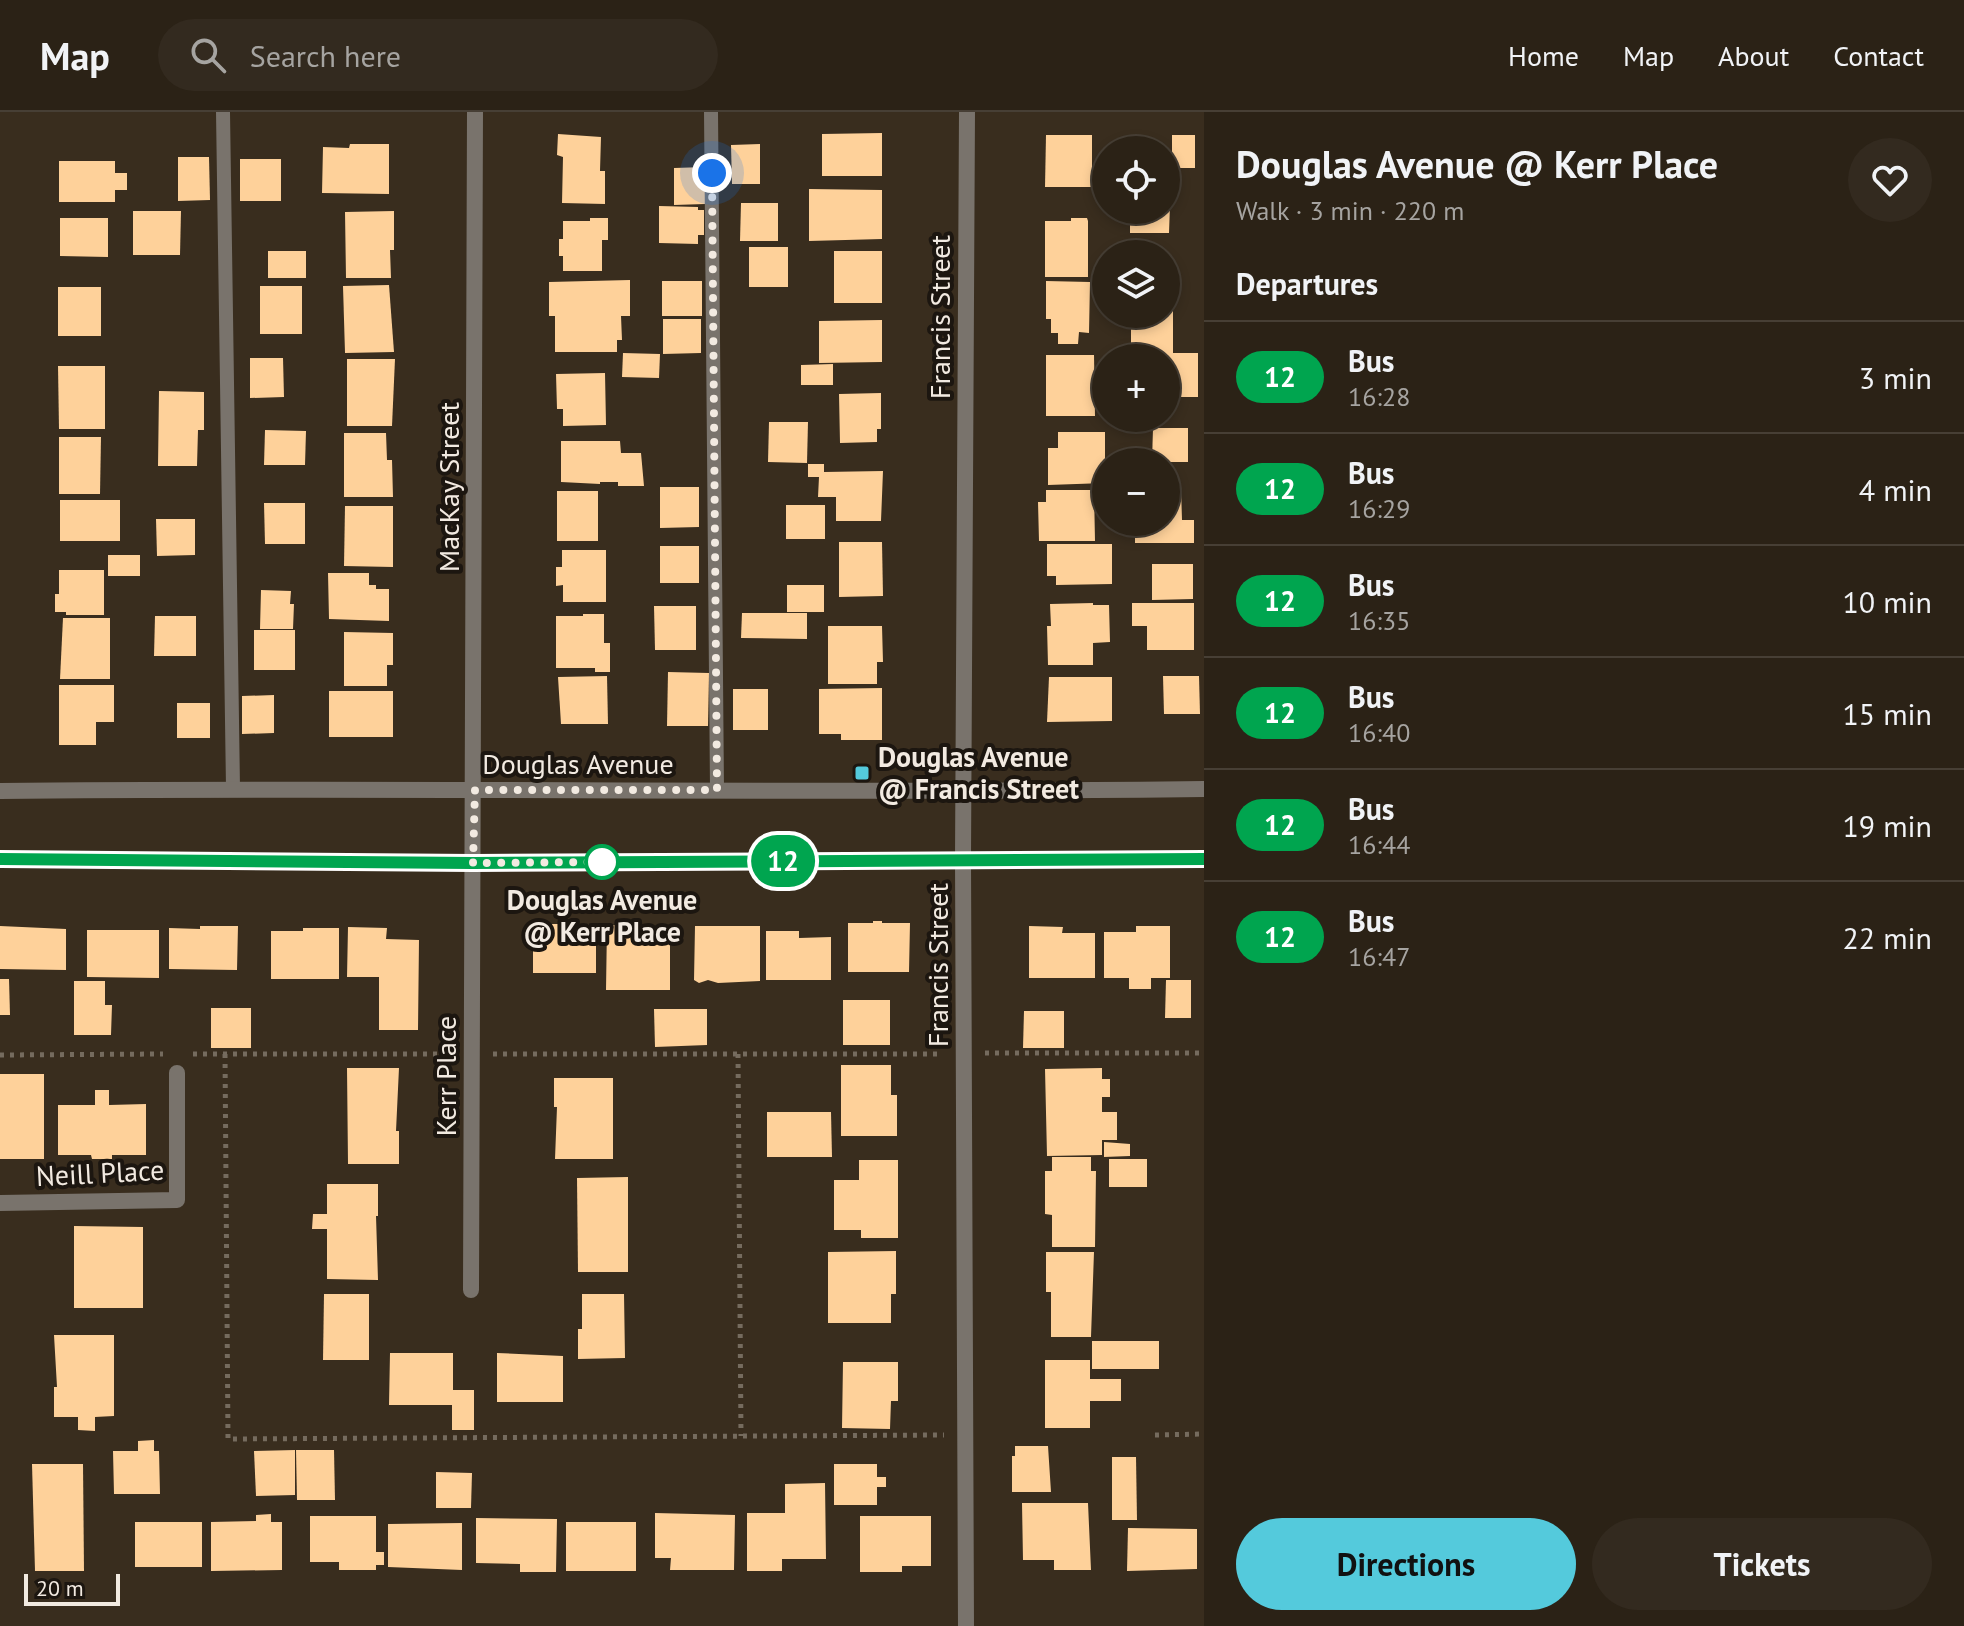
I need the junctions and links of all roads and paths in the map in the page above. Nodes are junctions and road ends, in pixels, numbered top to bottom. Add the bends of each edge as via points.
1 (223, 112) edge
2 (475, 112) edge
3 (711, 112) edge
4 (967, 112) edge
5 (233, 788) junction
6 (1204, 789) edge
7 (475, 790) junction
8 (717, 790) junction
9 (0, 791) edge
10 (964, 792) junction
11 (0, 859) edge
12 (963, 859) junction
13 (1204, 859) edge
14 (473, 863) junction
15 (1204, 1053) edge
16 (165, 1054) dead end
17 (180, 1054) dead end
18 (225, 1054) junction
19 (473, 1054) junction
20 (738, 1054) junction
21 (964, 1054) junction
22 (0, 1055) edge
23 (177, 1073) dead end
24 (0, 1203) edge
25 (471, 1290) dead end
26 (1204, 1434) edge
27 (965, 1435) junction
28 (1155, 1435) dead end
29 (741, 1436) junction
30 (966, 1626) edge

1 - 5 lane
2 - 7 street, MacKay Street
3 - 8 lane
4 - 10 street, Francis Street
5 - 7 street, Douglas Avenue
5 - 9 street, Douglas Avenue
6 - 10 street, Douglas Avenue
7 - 8 street, Douglas Avenue
7 - 14 street, MacKay Street
8 - 10 street, Douglas Avenue
10 - 12 street, Francis Street
11 - 14 street
12 - 13 street
12 - 14 street
12 - 21 street, Francis Street
14 - 19 street, Kerr Place
15 - 21 path
16 - 22 path
17 - 18 path
18 - 19 path
18 - 29 path via 228,1439
19 - 20 path
19 - 25 street, Kerr Place
20 - 21 path
20 - 29 path
21 - 27 street, Francis Street
23 - 24 street, Neill Place via 177,1200
26 - 28 path
27 - 29 path
27 - 30 street, Francis Street

